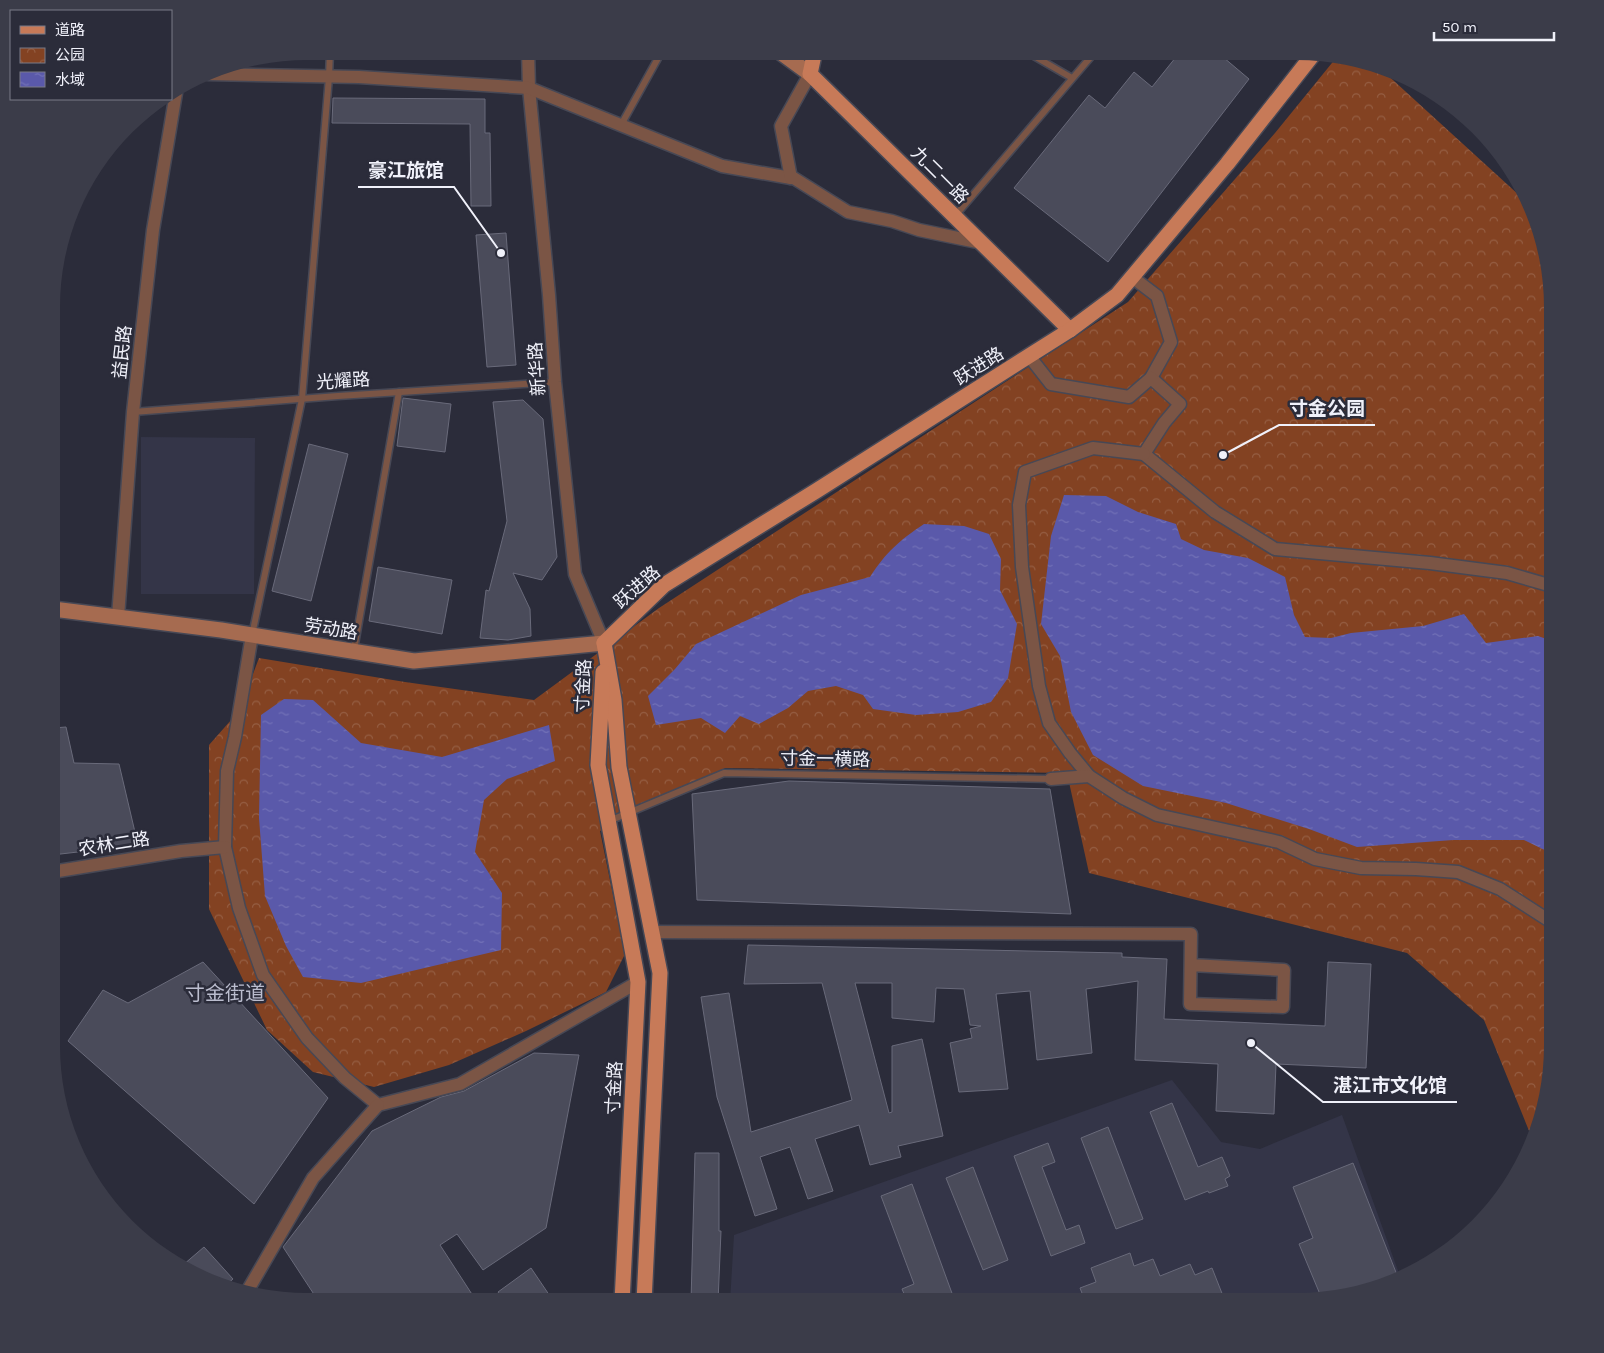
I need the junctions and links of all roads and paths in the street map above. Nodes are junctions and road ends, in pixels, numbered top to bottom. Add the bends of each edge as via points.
1 (330, 60) edge
2 (528, 60) edge
3 (658, 60) edge
4 (791, 60) edge
5 (813, 60) edge
6 (1041, 60) edge
7 (1088, 60) edge
8 (1308, 61) edge
9 (224, 74) edge
10 (810, 74) junction
11 (329, 77) junction
12 (1072, 78) junction
13 (529, 88) junction
14 (175, 98) edge
15 (621, 125) junction
16 (790, 178) junction
17 (954, 216) junction
18 (982, 243) junction
19 (1132, 277) junction
20 (1070, 330) junction
21 (1029, 356) junction
22 (1151, 378) junction
23 (555, 382) junction
24 (399, 392) junction
25 (302, 399) junction
26 (133, 412) junction
27 (1144, 454) junction
28 (1544, 584) edge
29 (60, 610) edge
30 (118, 617) junction
31 (252, 635) junction
32 (604, 643) junction
33 (353, 651) junction
34 (1089, 776) junction
35 (1051, 779) joint
36 (628, 814) junction
37 (609, 821) junction
38 (225, 846) junction
39 (60, 871) edge
40 (1544, 917) edge
41 (652, 932) junction
42 (1191, 965) junction
43 (638, 982) junction
44 (378, 1105) junction
45 (250, 1286) edge
46 (622, 1293) edge
47 (644, 1293) edge

1 - 11 lane
2 - 13 street, 新华路
3 - 15 lane
4 - 10 street, 九二一路
5 - 10 main road
6 - 12 lane
7 - 12 lane
8 - 19 main road, 跃进路
9 - 11 street
10 - 16 street via 781,126
10 - 17 main road, 九二一路
11 - 13 street
11 - 25 lane
12 - 17 lane
13 - 15 street
13 - 23 street, 新华路 via 550,296
14 - 26 street, 益民路 via 153,230
15 - 16 street via 722,166
16 - 18 street via 848,212
17 - 18 main road, 九二一路
18 - 20 main road, 九二一路
19 - 20 main road, 跃进路 via 1117,295
19 - 22 street via 1157,296 1171,342
20 - 21 main road, 跃进路
21 - 22 street via 1051,384 1129,397
21 - 32 main road, 跃进路 via 664,585
22 - 27 street via 1180,404
23 - 24 lane, 光耀路
23 - 32 street, 新华路 via 576,574
24 - 25 lane, 光耀路
24 - 33 lane
25 - 26 lane, 光耀路
25 - 31 lane
26 - 30 street, 益民路
27 - 28 street via 1215,512 1275,548 1507,573
27 - 34 street via 1094,448 1025,472 1019,505 1022,567 1039,686 1049,723
29 - 30 street, 劳动路
30 - 31 street, 劳动路
31 - 33 street, 劳动路
31 - 38 street via 227,771
32 - 33 street, 劳动路 via 414,661
32 - 36 main road, 寸金路
32 - 37 main road, 寸金路 via 598,765
34 - 35 street
34 - 40 street via 1122,798 1157,815 1279,842 1315,859 1361,868 1458,872 1500,889
35 - 36 lane, 寸金一横路 via 724,772
36 - 37 lane, 寸金一横路
36 - 41 main road, 寸金路
37 - 43 main road, 寸金路
38 - 39 street, 农林二路
38 - 44 street via 239,908 263,975 307,1038 345,1078
41 - 42 street via 1191,934
41 - 47 main road, 寸金路 via 660,973
42 - 42 street via 1190,1004 1283,1007 1284,970
43 - 44 street via 460,1084
43 - 46 main road, 寸金路
44 - 45 street via 313,1178

